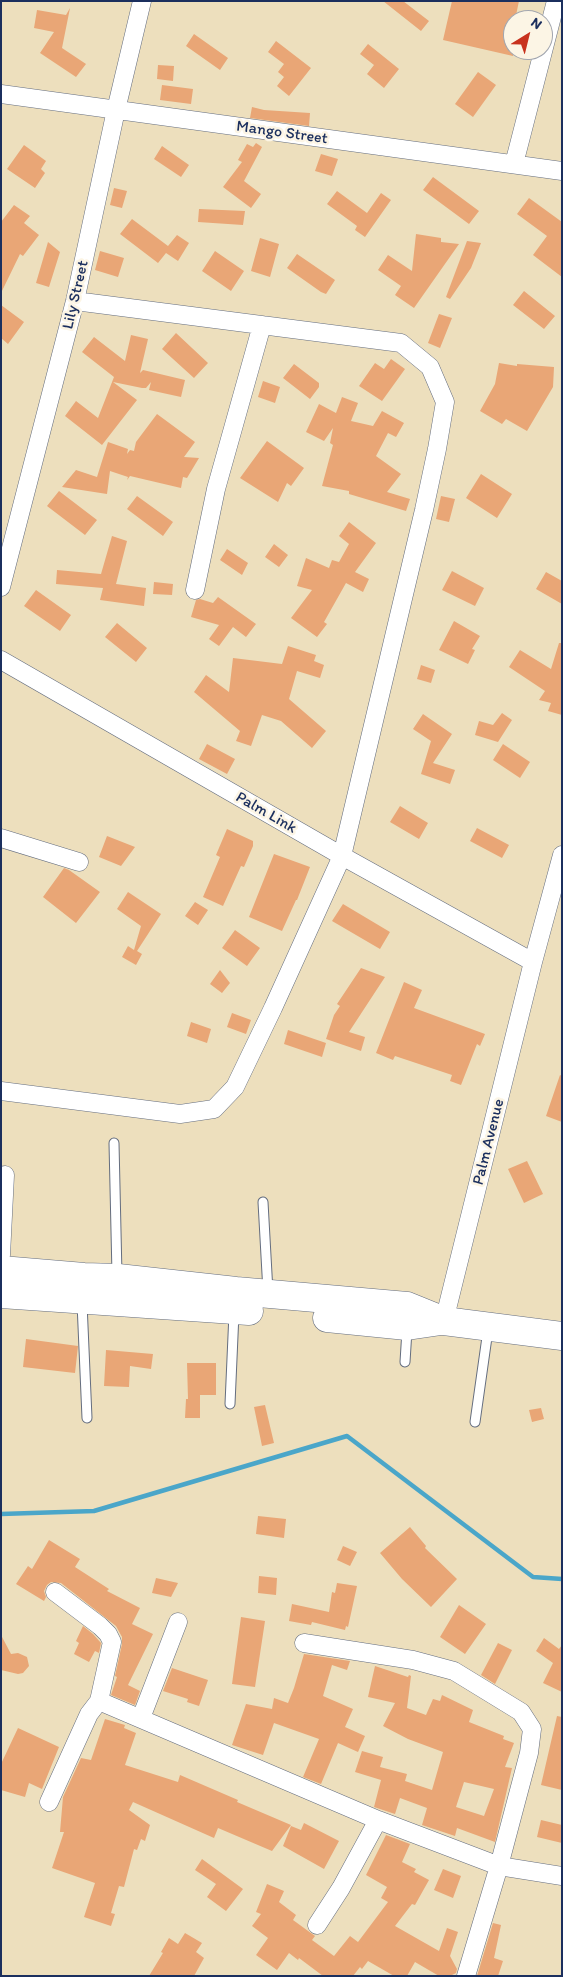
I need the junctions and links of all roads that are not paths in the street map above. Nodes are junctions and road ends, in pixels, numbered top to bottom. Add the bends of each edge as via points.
1 (142, 1) edge
2 (556, 1) edge
3 (1, 94) edge
4 (116, 110) junction
5 (514, 164) junction
6 (562, 171) edge
7 (75, 301) junction
8 (262, 325) junction
9 (1, 587) edge
10 (195, 590) dead end
11 (1, 660) edge
12 (1, 838) edge
13 (562, 855) edge
14 (342, 856) junction
15 (79, 862) dead end
16 (533, 962) junction
17 (1, 1091) edge
18 (114, 1143) dead end
19 (5, 1175) dead end
20 (263, 1202) dead end
21 (1, 1255) edge
22 (1, 1270) edge
23 (118, 1278) junction
24 (1, 1294) edge
25 (268, 1294) junction
26 (82, 1300) junction
27 (234, 1310) junction
28 (444, 1321) junction
29 (407, 1326) junction
30 (488, 1328) junction
31 (562, 1336) edge
32 (405, 1362) dead end
33 (230, 1404) dead end
34 (88, 1418) dead end
35 (475, 1422) dead end
36 (54, 1592) dead end
37 (178, 1622) dead end
38 (304, 1643) dead end
39 (99, 1701) junction
40 (141, 1718) junction
41 (50, 1802) dead end
42 (378, 1820) junction
43 (499, 1866) junction
44 (562, 1876) edge
45 (317, 1925) dead end
46 (466, 1976) edge

1 - 4 street, Lily Street
2 - 5 street
3 - 4 street, Mango Street
4 - 5 street, Mango Street
4 - 7 street, Lily Street
5 - 6 street, Mango Street
7 - 8 street
7 - 9 street, Lily Street
8 - 10 street via 216,489
8 - 14 street via 401,344 430,366 445,402 438,449
11 - 14 street, Palm Link
12 - 15 street
13 - 16 street, Palm Avenue
14 - 16 street, Palm Link
14 - 17 street via 235,1087 214,1109 180,1114
16 - 28 street, Palm Avenue
18 - 23 lane
19 - 21 street
20 - 25 lane
22 - 23 main road
23 - 25 main road
24 - 26 main road
25 - 28 main road via 407,1306
26 - 27 main road
26 - 34 lane
27 - 29 main road
27 - 33 lane
28 - 29 main road
28 - 30 main road
29 - 32 lane
30 - 31 main road
30 - 35 lane
36 - 39 street via 100,1626 112,1642
37 - 40 street
38 - 43 street via 413,1660 454,1671 521,1712 532,1730 529,1754
39 - 40 street
39 - 41 street via 89,1714
40 - 42 street
42 - 43 street
42 - 45 street
43 - 44 street
43 - 46 street

